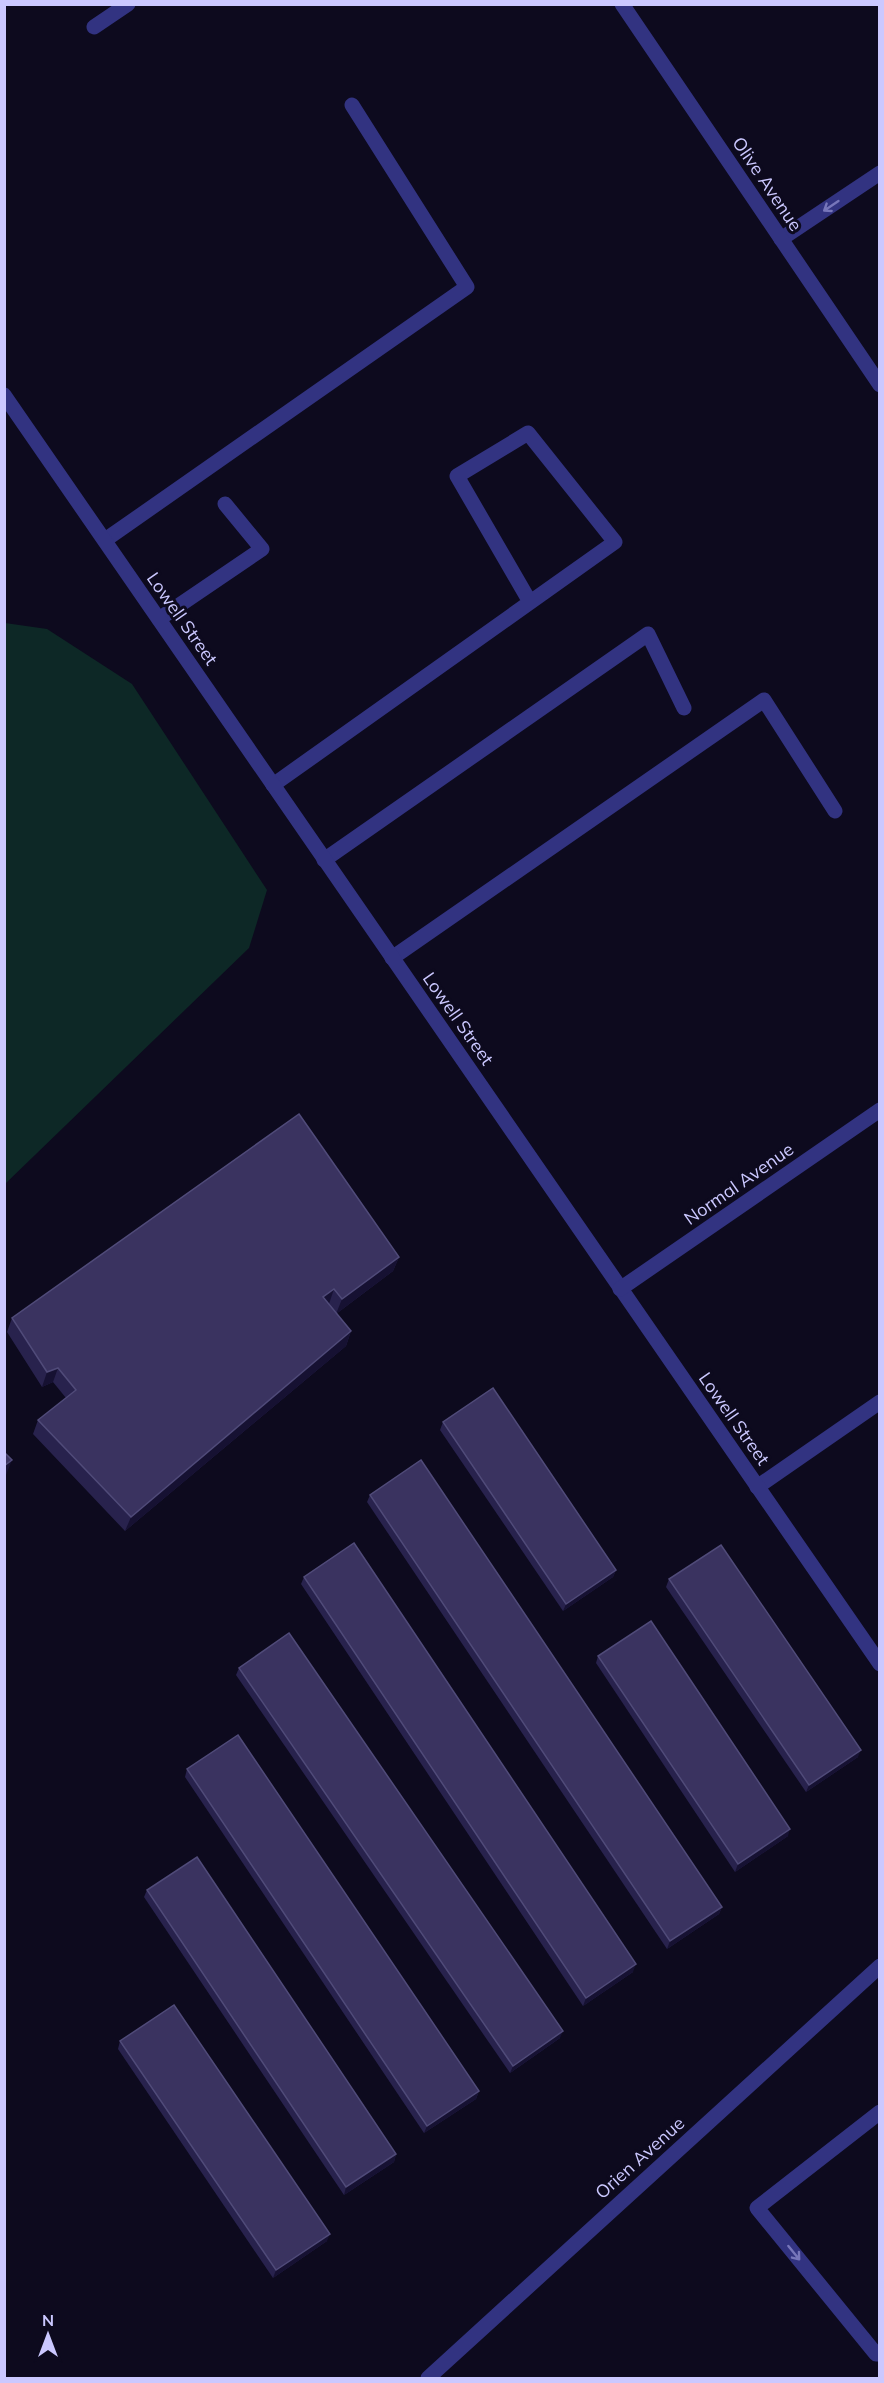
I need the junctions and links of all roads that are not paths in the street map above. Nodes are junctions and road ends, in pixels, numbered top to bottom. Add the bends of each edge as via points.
1 (128, 4) edge
2 (622, 4) edge
3 (94, 27) dead end
4 (352, 105) dead end
5 (879, 173) edge
6 (781, 239) junction
7 (879, 385) edge
8 (4, 395) edge
9 (225, 504) dead end
10 (105, 540) junction
11 (530, 602) junction
12 (159, 619) junction
13 (684, 708) dead end
14 (273, 785) junction
15 (835, 811) dead end
16 (324, 860) junction
17 (392, 958) junction
18 (879, 1110) edge
19 (620, 1289) junction
20 (879, 1402) edge
21 (757, 1487) junction
22 (879, 1664) edge
23 (879, 1966) edge
24 (879, 2112) edge
25 (879, 2354) edge
26 (428, 2379) edge

1 - 3 street
2 - 6 street, Olive Avenue
4 - 10 street via 467,287
5 -> 6 street
6 - 7 street, Olive Avenue
8 - 10 street, Lowell Street
9 - 12 street via 262,549
10 - 12 street, Lowell Street
11 - 11 street via 615,542 528,434 457,476
11 - 14 street
12 - 14 street, Lowell Street
13 - 16 street via 648,634
14 - 16 street, Lowell Street
15 - 17 street via 764,700
16 - 17 street, Lowell Street
17 - 19 street, Lowell Street
18 - 19 street, Normal Avenue
19 - 21 street, Lowell Street
20 - 21 street
21 - 22 street, Lowell Street
23 - 26 street, Orien Avenue
24 -> 25 street via 757,2208

